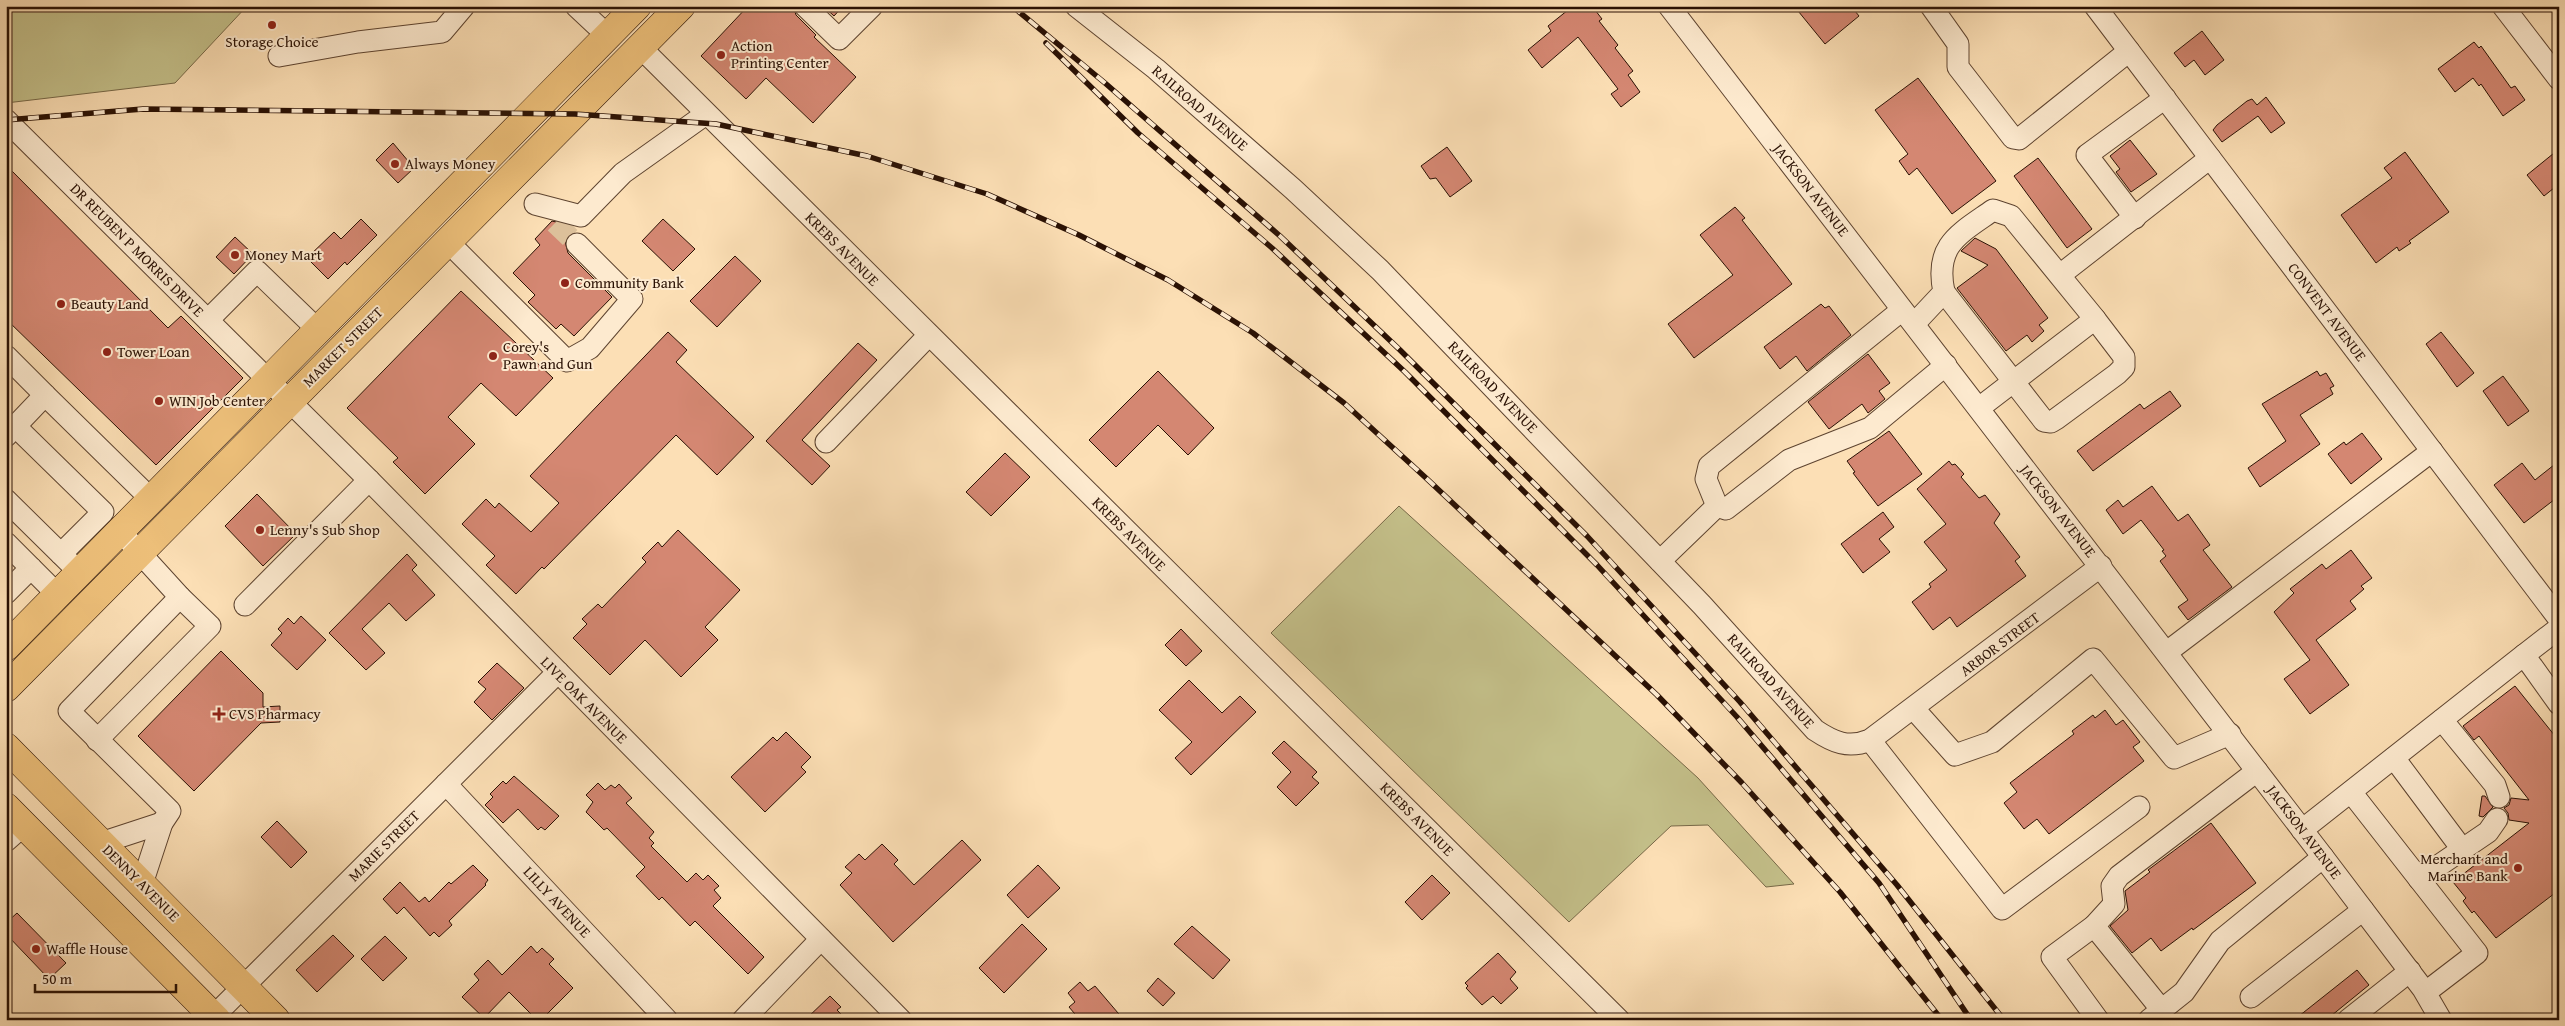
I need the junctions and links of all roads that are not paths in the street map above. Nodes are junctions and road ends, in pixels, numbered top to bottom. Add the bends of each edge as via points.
1 (464, 6) edge
2 (576, 6) edge
3 (637, 6) edge
4 (681, 6) edge
5 (805, 6) edge
6 (872, 6) edge
7 (1076, 6) edge
8 (1669, 6) edge
9 (1931, 6) edge
10 (2095, 6) edge
11 (2503, 6) edge
12 (608, 36) junction
13 (640, 47) junction
14 (2129, 51) junction
15 (279, 56) dead end
16 (2559, 79) edge
17 (2165, 98) junction
18 (706, 114) junction
19 (11, 129) edge
20 (2210, 158) junction
21 (510, 179) junction
22 (535, 204) junction
23 (2135, 218) junction
24 (555, 223) tunnel mouth
25 (448, 242) junction
26 (577, 244) tunnel mouth
27 (2060, 275) junction
28 (1944, 292) junction
29 (1908, 317) junction
30 (2095, 319) junction
31 (208, 320) junction
32 (317, 329) junction
33 (929, 335) junction
34 (6, 356) edge
35 (1946, 365) junction
36 (267, 380) junction
37 (2013, 383) junction
38 (46, 395) junction
39 (288, 401) junction
40 (1979, 408) junction
41 (11, 431) edge
42 (826, 442) dead end
43 (2432, 451) junction
44 (369, 480) junction
45 (151, 499) junction
46 (6, 500) edge
47 (1717, 506) junction
48 (120, 531) junction
49 (6, 543) edge
50 (140, 552) junction
51 (1660, 561) junction
52 (70, 563) junction
53 (2101, 566) junction
54 (31, 568) junction
55 (7, 590) edge
56 (58, 595) junction
57 (180, 598) junction
58 (245, 605) dead end
59 (2559, 619) edge
60 (2559, 628) edge
61 (6, 647) edge
62 (2167, 652) junction
63 (2524, 655) junction
64 (558, 672) junction
65 (6, 688) edge
66 (2559, 704) edge
67 (1906, 715) junction
68 (2442, 720) junction
69 (2230, 734) junction
70 (97, 740) junction
71 (1870, 740) junction
72 (6, 747) edge
73 (2394, 758) junction
74 (2257, 771) junction
75 (446, 784) junction
76 (2351, 792) junction
77 (2499, 797) dead end
78 (2139, 807) dead end
79 (2497, 819) dead end
80 (162, 823) junction
81 (12, 824) edge
82 (2302, 830) junction
83 (101, 843) junction
84 (2462, 849) junction
85 (2323, 857) junction
86 (2419, 879) junction
87 (142, 884) junction
88 (2363, 910) junction
89 (2094, 926) junction
90 (820, 939) junction
91 (2410, 971) junction
92 (243, 986) junction
93 (2424, 991) junction
94 (2251, 997) dead end
95 (2155, 1014) edge
96 (213, 1019) edge
97 (276, 1020) edge
98 (667, 1020) edge
99 (743, 1020) edge
100 (901, 1020) edge
101 (1619, 1020) edge
102 (2098, 1020) edge
103 (2348, 1020) edge
104 (2441, 1020) edge
105 (2447, 1020) edge

1 - 15 street via 442,32
2 - 12 street
3 - 12 main road, MARKET STREET
4 - 13 main road, MARKET STREET
5 - 6 street via 839,39
7 - 51 street, RAILROAD AVENUE via 1177,88 1380,270
8 - 29 street, JACKSON AVENUE
9 - 14 street via 1958,44 1958,67 2013,138 2019,140
10 - 14 street, CONVENT AVENUE
11 - 16 street
12 - 32 main road, MARKET STREET
13 - 18 street, KREBS AVENUE
13 - 21 main road, MARKET STREET
14 - 17 street, CONVENT AVENUE
17 - 20 street, CONVENT AVENUE
17 - 23 street via 2087,155
18 - 22 street via 623,173 581,216
18 - 33 street, KREBS AVENUE
19 - 31 street, DR REUBEN P MORRIS DRIVE
20 - 23 street
20 - 43 street, CONVENT AVENUE
21 - 22 street
21 - 25 main road, MARKET STREET
22 - 24 street
23 - 27 street
25 - 26 street via 567,361 590,348 632,299
25 - 39 main road, MARKET STREET
27 - 28 street via 2011,216 1993,210 1957,235 1949,246 1941,264
27 - 30 street
28 - 29 street
28 - 37 street
29 - 35 street, JACKSON AVENUE
29 - 47 street via 1708,466 1706,479
30 - 37 street
30 - 37 street via 2124,357 2124,367 2117,374 2051,422 2040,417
31 - 32 street via 257,271
31 - 36 street, DR REUBEN P MORRIS DRIVE
32 - 36 main road, MARKET STREET
33 - 42 street
33 - 101 street, KREBS AVENUE
34 - 38 street
35 - 40 street, JACKSON AVENUE
35 - 47 street via 1870,428 1789,460 1726,509
36 - 39 street, LIVE OAK AVENUE
36 - 45 main road, MARKET STREET
37 - 40 street
38 - 41 street
38 - 45 street
39 - 44 street, LIVE OAK AVENUE
39 - 50 main road, MARKET STREET
40 - 53 street, JACKSON AVENUE
41 - 52 street via 103,512
43 - 59 street, CONVENT AVENUE
43 - 62 street
44 - 58 street
44 - 64 street, LIVE OAK AVENUE
45 - 48 main road, MARKET STREET
46 - 52 street
47 - 51 street
48 - 50 street
48 - 52 main road, MARKET STREET
49 - 54 street
50 - 57 street
50 - 65 main road, MARKET STREET
51 - 71 street, RAILROAD AVENUE via 1815,730 1846,745 1859,745
52 - 56 main road, MARKET STREET
53 - 62 street, JACKSON AVENUE
53 - 67 street, ARBOR STREET
54 - 55 street
54 - 56 street
56 - 61 main road, MARKET STREET
57 - 70 street via 68,711
57 - 70 street via 210,626
60 - 63 street
62 - 69 street, JACKSON AVENUE
63 - 66 street
63 - 68 street
64 - 75 street, MARIE STREET
64 - 90 street, LIVE OAK AVENUE
67 - 69 street via 1955,755 1992,742 2093,659 2174,758
67 - 71 street, RAILROAD AVENUE
68 - 73 street
68 - 77 street via 2495,785
69 - 74 street, JACKSON AVENUE
70 - 80 street via 170,811
71 - 78 street via 2002,908
72 - 83 main road, DENNY AVENUE
73 - 76 street
73 - 84 street
74 - 82 street, JACKSON AVENUE
74 - 89 street via 2119,876 2112,886 2114,904
75 - 92 street, MARIE STREET
75 - 98 street, LILLY AVENUE
76 - 82 street
76 - 86 street
79 - 84 street via 2488,832
80 - 83 street
80 - 87 street
81 - 96 main road
82 - 85 street, JACKSON AVENUE
83 - 87 main road, DENNY AVENUE
84 - 86 street
85 - 88 street, JACKSON AVENUE
85 - 95 street via 2220,941 2184,992
86 - 93 street via 2477,953
87 - 92 main road, DENNY AVENUE
88 - 91 street, JACKSON AVENUE
88 - 94 street
89 - 95 street
89 - 102 street via 2052,957
90 - 99 street
90 - 100 street, LIVE OAK AVENUE
91 - 93 street, JACKSON AVENUE
91 - 103 street
92 - 96 street, MARIE STREET
92 - 97 main road, DENNY AVENUE
93 - 104 street, JACKSON AVENUE
93 - 105 street

